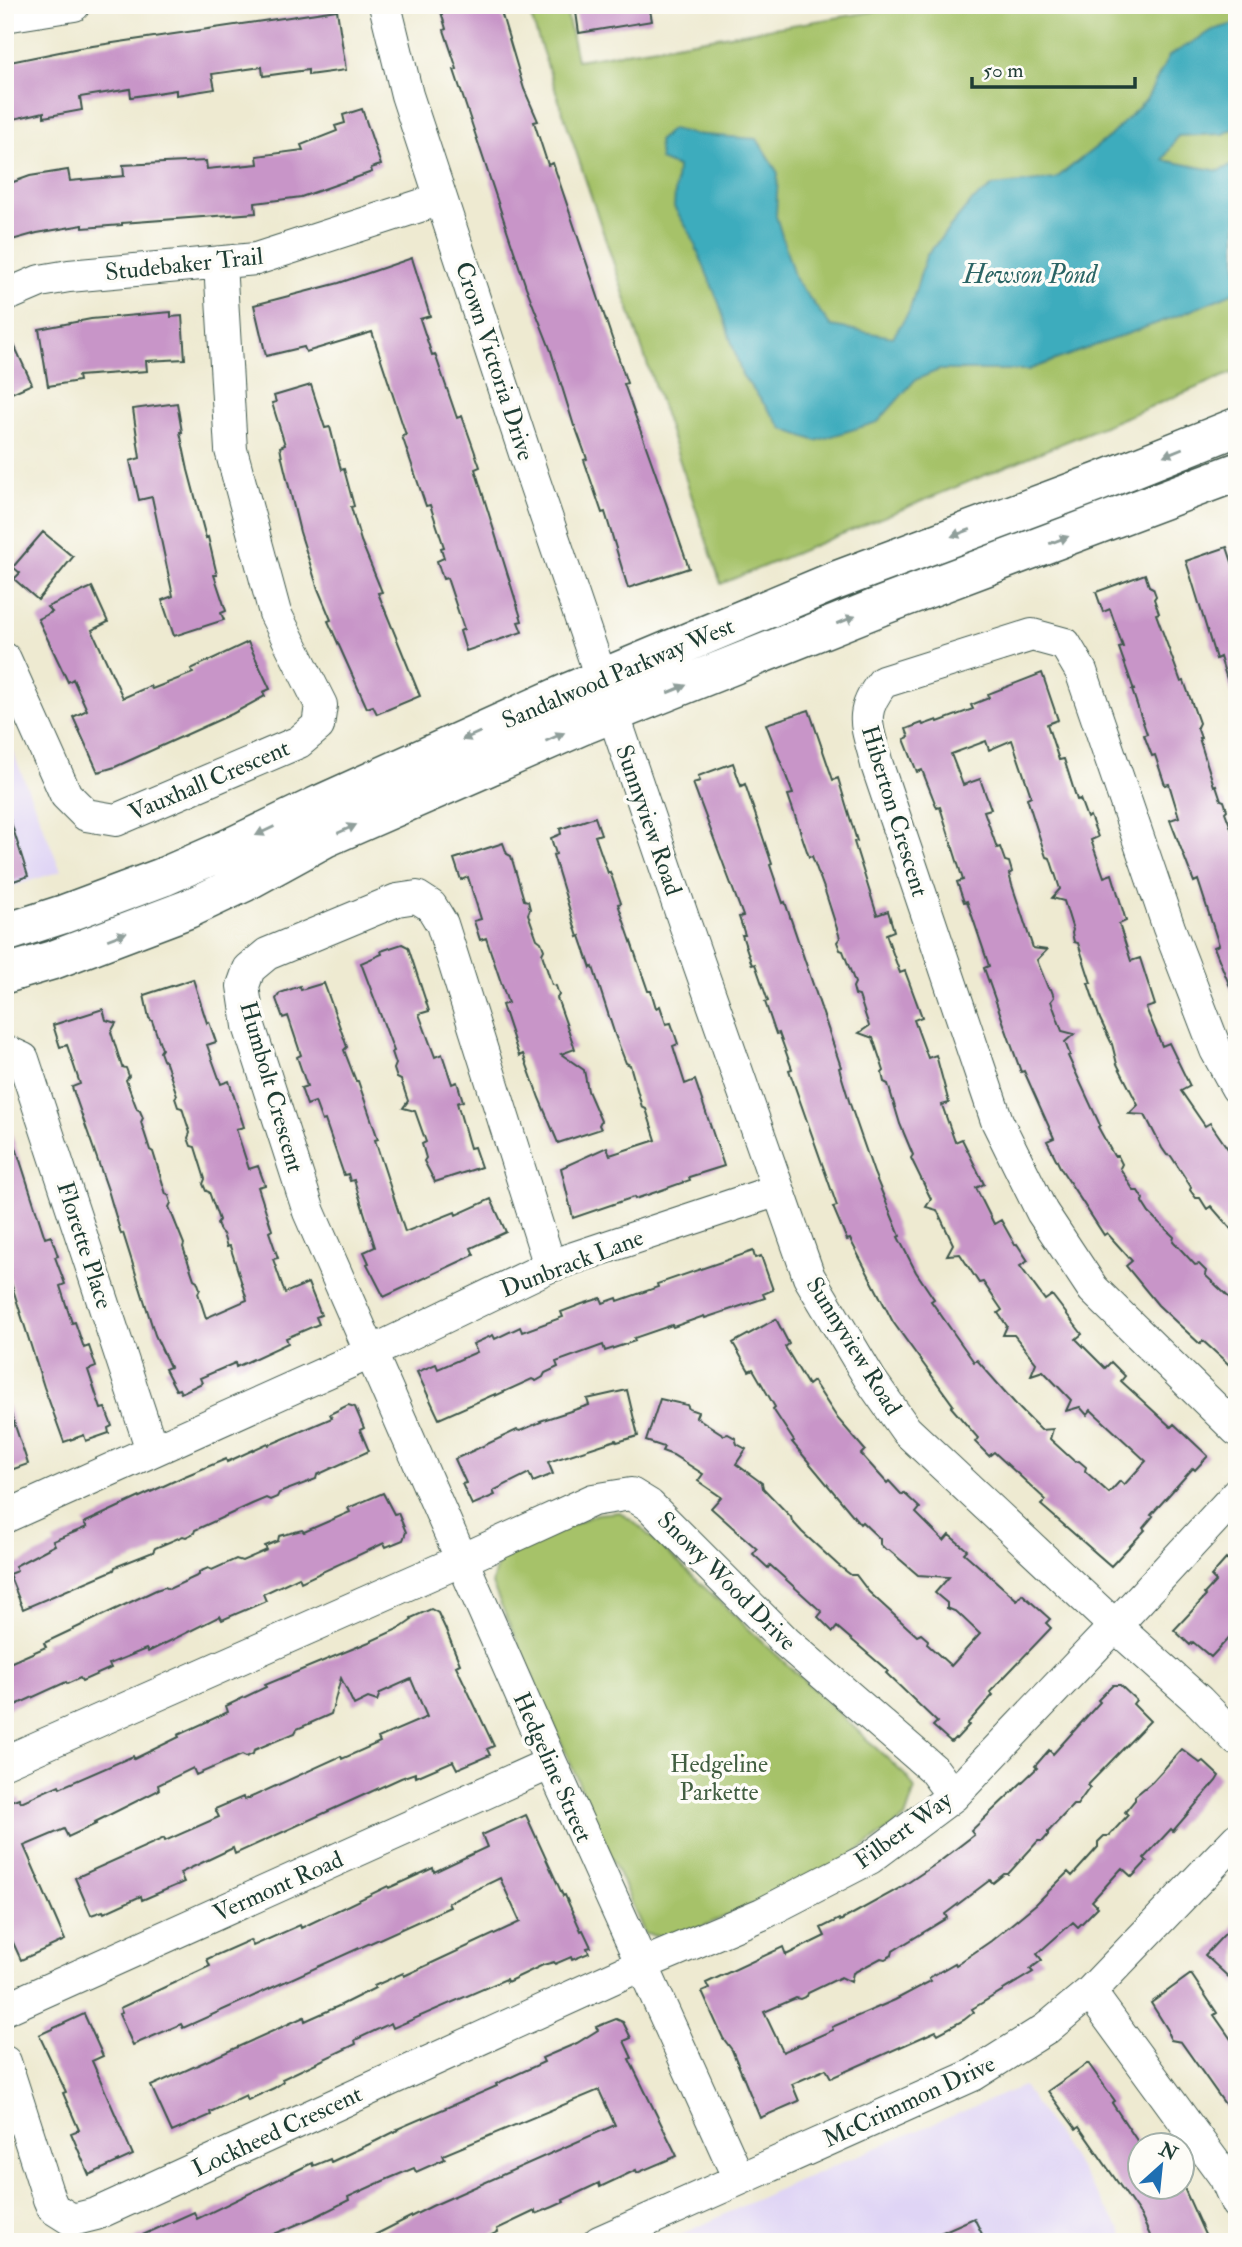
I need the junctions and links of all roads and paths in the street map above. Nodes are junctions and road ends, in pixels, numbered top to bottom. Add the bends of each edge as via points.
1 (74, 5) edge
2 (385, 5) edge
3 (5, 16) edge
4 (441, 199) junction
5 (220, 263) junction
6 (5, 296) edge
7 (1237, 427) edge
8 (1237, 472) edge
9 (5, 659) edge
10 (601, 679) junction
11 (613, 714) junction
12 (64, 914) junction
13 (5, 933) edge
14 (53, 960) junction
15 (5, 974) edge
16 (5, 1053) edge
17 (1237, 1088) edge
18 (778, 1190) junction
19 (550, 1266) junction
20 (372, 1352) junction
21 (1237, 1430) edge
22 (152, 1450) junction
23 (1237, 1494) edge
24 (5, 1517) edge
25 (462, 1560) junction
26 (1115, 1626) junction
27 (1237, 1740) edge
28 (5, 1762) edge
29 (551, 1763) junction
30 (953, 1796) junction
31 (1237, 1839) edge
32 (641, 1965) junction
33 (1090, 1992) junction
34 (5, 2008) edge
35 (5, 2062) edge
36 (739, 2179) junction
37 (1237, 2204) edge
38 (599, 2242) edge

1 - 3 street
2 - 4 street, Crown Victoria Drive via 407,95
4 - 5 street, Studebaker Trail via 279,253
4 - 10 street, Crown Victoria Drive
5 - 6 street, Studebaker Trail via 62,277
5 - 9 street, Vauxhall Crescent via 231,450 275,613 321,705 318,726 299,742 116,820 86,815 66,795
7 -> 10 main road, Sandalwood Parkway West via 832,582
11 -> 8 main road, Sandalwood Parkway West via 884,605
10 - 11 street, Crown Victoria Drive
10 -> 12 main road, Sandalwood Parkway West via 228,849
14 -> 11 main road, Sandalwood Parkway West via 188,909 325,838
11 - 18 street, Sunnyview Road
12 - 13 main road, Sandalwood Parkway West
12 - 14 main road via 66,936
14 - 15 main road, Sandalwood Parkway West
16 - 22 street, Florette Place via 23,1059
17 - 21 street, Hiberton Crescent via 1197,1002 1081,671 1065,644 1032,635 883,682 870,699 866,717 877,765 997,1121 1042,1212 1093,1289
18 - 19 street, Dunbrack Lane
18 - 26 street, Sunnyview Road via 808,1277 906,1430
19 - 20 street, Dunbrack Lane
19 - 20 street, Humbolt Crescent via 442,924 430,906 417,898 397,900 267,954 249,969 243,986 249,1026 309,1212
20 - 22 street
20 - 25 street, Hedgeline Street
22 - 24 street
23 - 26 street, Filbert Way
25 - 28 street
25 - 29 street, Hedgeline Street
25 - 30 street, Snowy Wood Drive via 593,1500 631,1494 649,1505 786,1642 933,1769
26 - 27 street, Sunnyview Road
26 - 30 street, Filbert Way
29 - 32 street, Hedgeline Street
29 - 34 street, Vermont Road
30 - 32 street, Filbert Way via 870,1858 762,1914
31 - 33 street, McCrimmon Drive
32 - 35 street, Lockheed Crescent via 96,2214 72,2220 53,2208 49,2199
32 - 36 street, Hedgeline Street
33 - 36 street, McCrimmon Drive via 1045,2029 973,2075
33 - 37 street via 1225,2177
36 - 38 street, McCrimmon Drive

